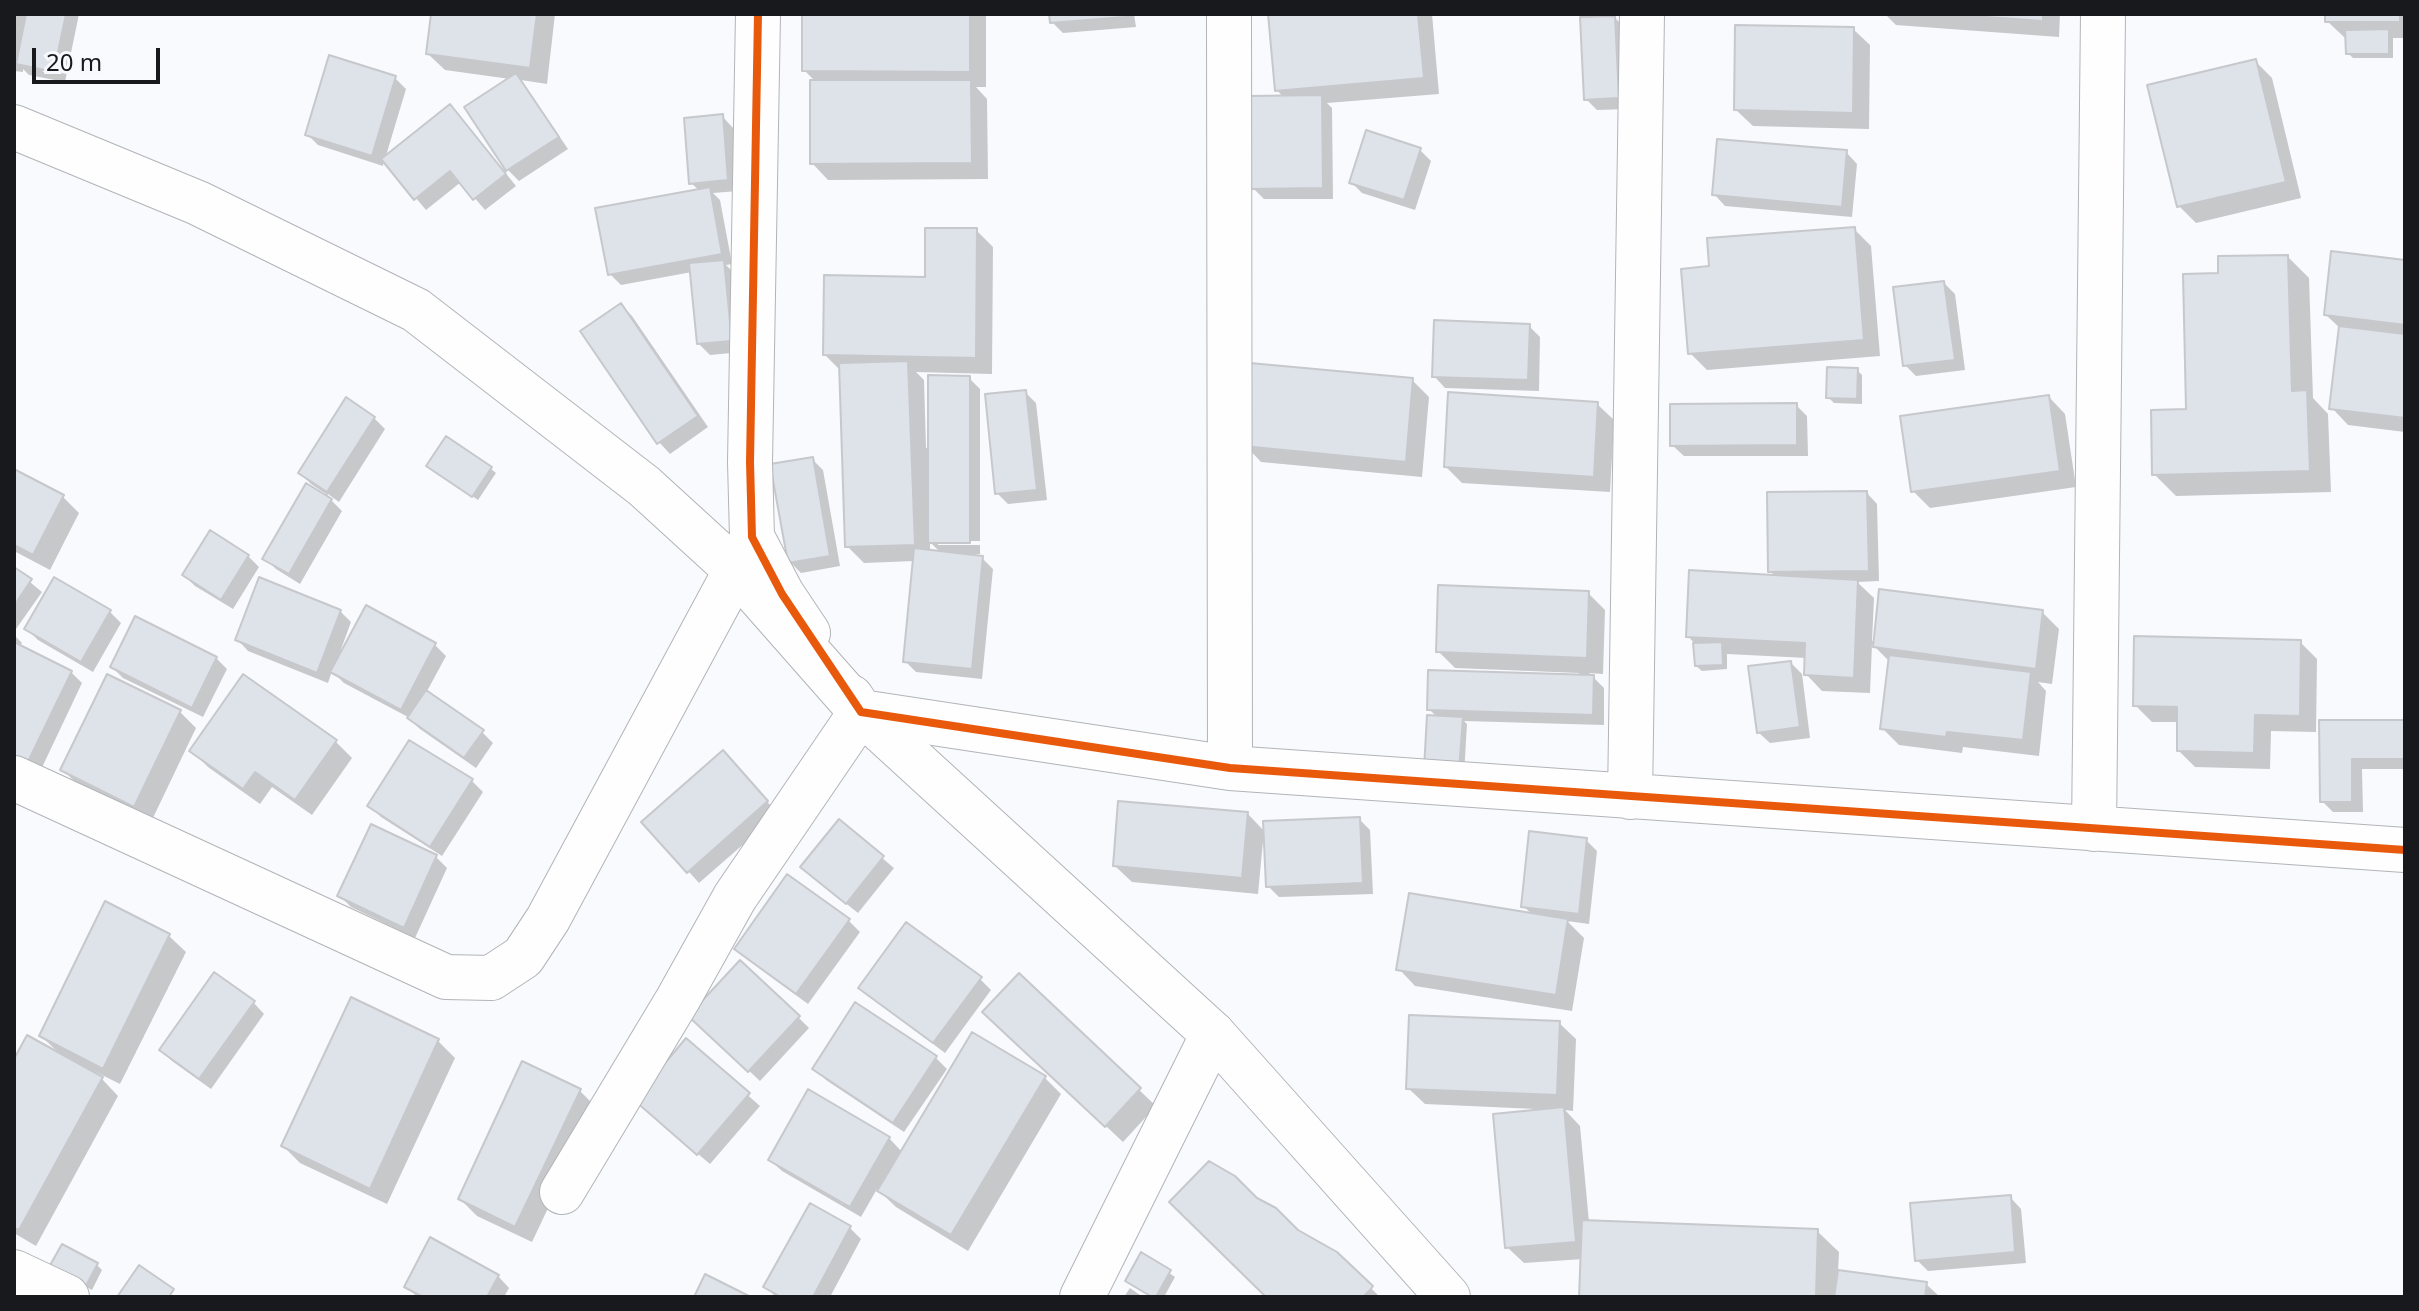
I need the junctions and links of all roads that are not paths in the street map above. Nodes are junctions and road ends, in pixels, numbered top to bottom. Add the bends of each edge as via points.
1 (758, 14) edge
2 (1229, 14) edge
3 (1642, 14) edge
4 (2103, 14) edge
5 (14, 127) edge
6 (736, 570) junction
7 (861, 712) junction
8 (1230, 768) junction
9 (14, 778) edge
10 (1630, 797) junction
11 (2094, 829) junction
12 (2405, 850) edge
13 (1213, 1034) junction
14 (562, 1192) dead end
15 (14, 1272) edge
16 (67, 1297) edge
17 (1082, 1297) edge
18 (1448, 1297) edge

1 - 7 street via 752,537 782,594
2 - 8 street
3 - 10 street
4 - 11 street
5 - 6 street via 198,203 416,310 644,486
6 - 7 street
6 - 9 street via 548,919 523,957 491,978 446,977
7 - 8 street
7 - 13 street
7 - 14 street via 735,897
8 - 10 street
10 - 11 street
11 - 12 street
13 - 17 street
13 - 18 street
15 - 16 street

